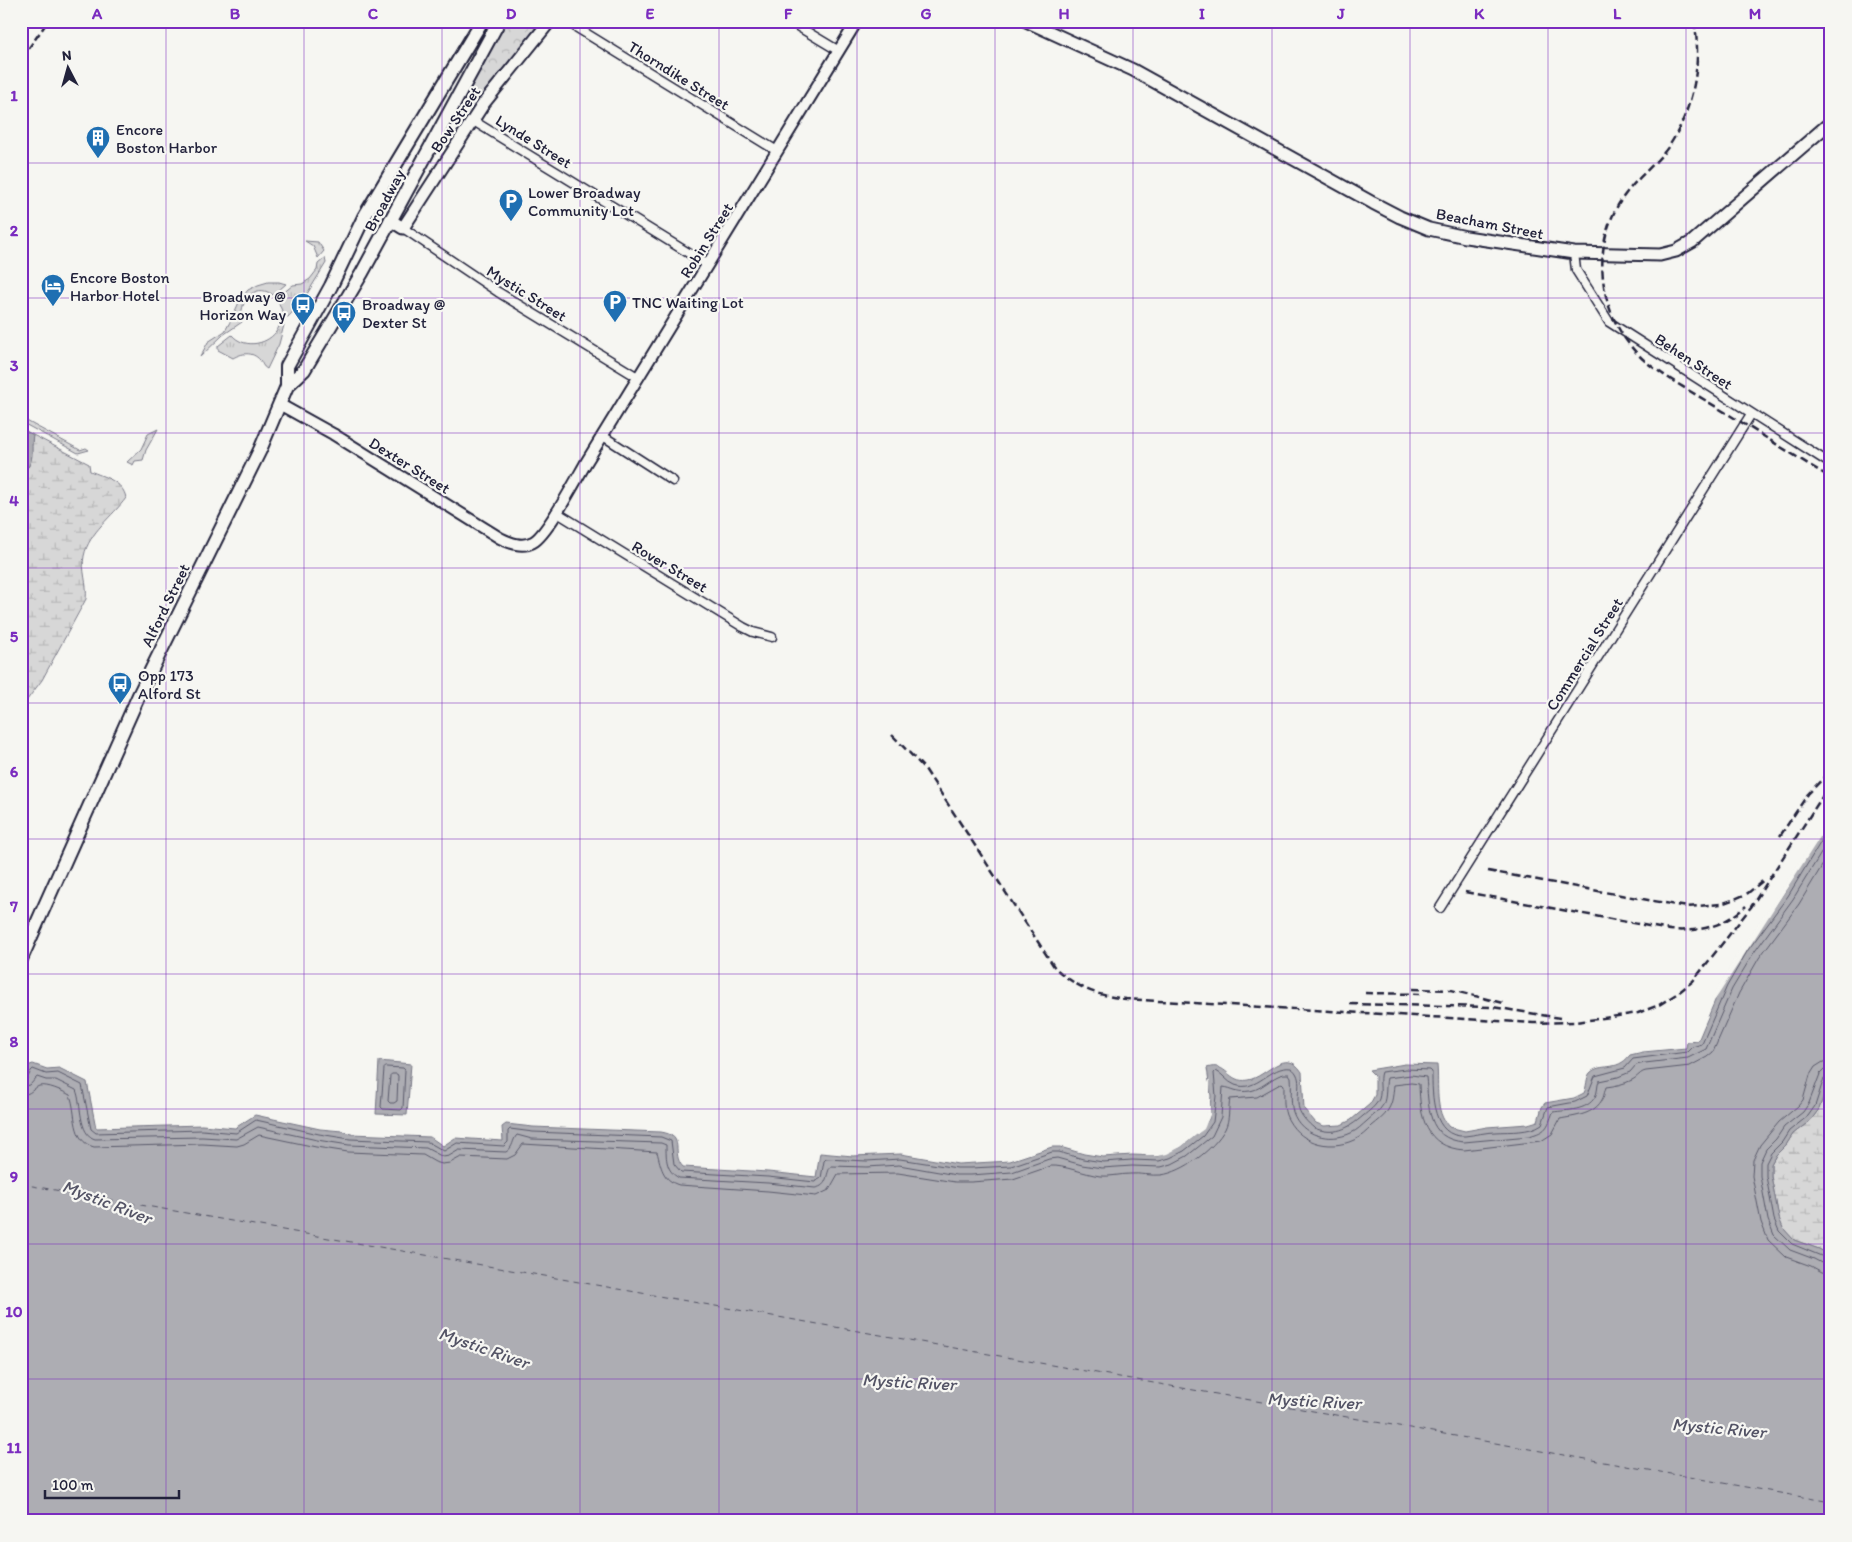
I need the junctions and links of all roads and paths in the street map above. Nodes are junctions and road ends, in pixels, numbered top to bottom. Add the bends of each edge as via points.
1 (482, 21) edge
2 (498, 21) edge
3 (550, 21) edge
4 (566, 21) edge
5 (790, 21) edge
6 (857, 21) edge
7 (1026, 21) edge
8 (839, 52) junction
9 (472, 120) junction
10 (1831, 122) edge
11 (777, 152) junction
12 (390, 220) junction
13 (403, 228) junction
14 (1574, 253) junction
15 (708, 265) junction
16 (638, 378) junction
17 (287, 386) junction
18 (279, 404) junction
19 (1751, 414) junction
20 (603, 436) junction
21 (1831, 464) edge
22 (673, 482) dead end
23 (556, 512) junction
24 (527, 544) joint
25 (772, 637) dead end
26 (1440, 908) dead end
27 (21, 959) edge

1 - 17 main road, Broadway via 364,218 287,366
2 - 12 main road, Broadway
3 - 9 main road, Bow Street
4 - 11 street, Thorndike Street
5 - 8 street
6 - 8 street, Robin Street
7 - 14 main road, Beacham Street via 1140,73 1415,224 1466,237
8 - 11 street, Robin Street
9 - 13 main road, Bow Street
9 - 15 street, Lynde Street
10 - 14 main road, Beacham Street via 1681,249 1651,256
11 - 15 street, Robin Street
12 - 13 main road
12 - 17 main road, Broadway via 377,248 304,370
13 - 16 street, Mystic Street via 498,292
14 - 19 street, Behen Street via 1578,274 1609,322
15 - 16 street, Robin Street
16 - 20 street, Robin Street
17 - 18 main road, Broadway
18 - 24 street, Dexter Street via 500,538 513,544
18 - 27 main road, Alford Street via 260,450 138,695
19 - 21 street, Behen Street
19 - 26 street, Commercial Street
20 - 22 street
20 - 23 street, Robin Street
23 - 24 street, Robin Street via 538,539
23 - 25 street, Rover Street via 743,627

